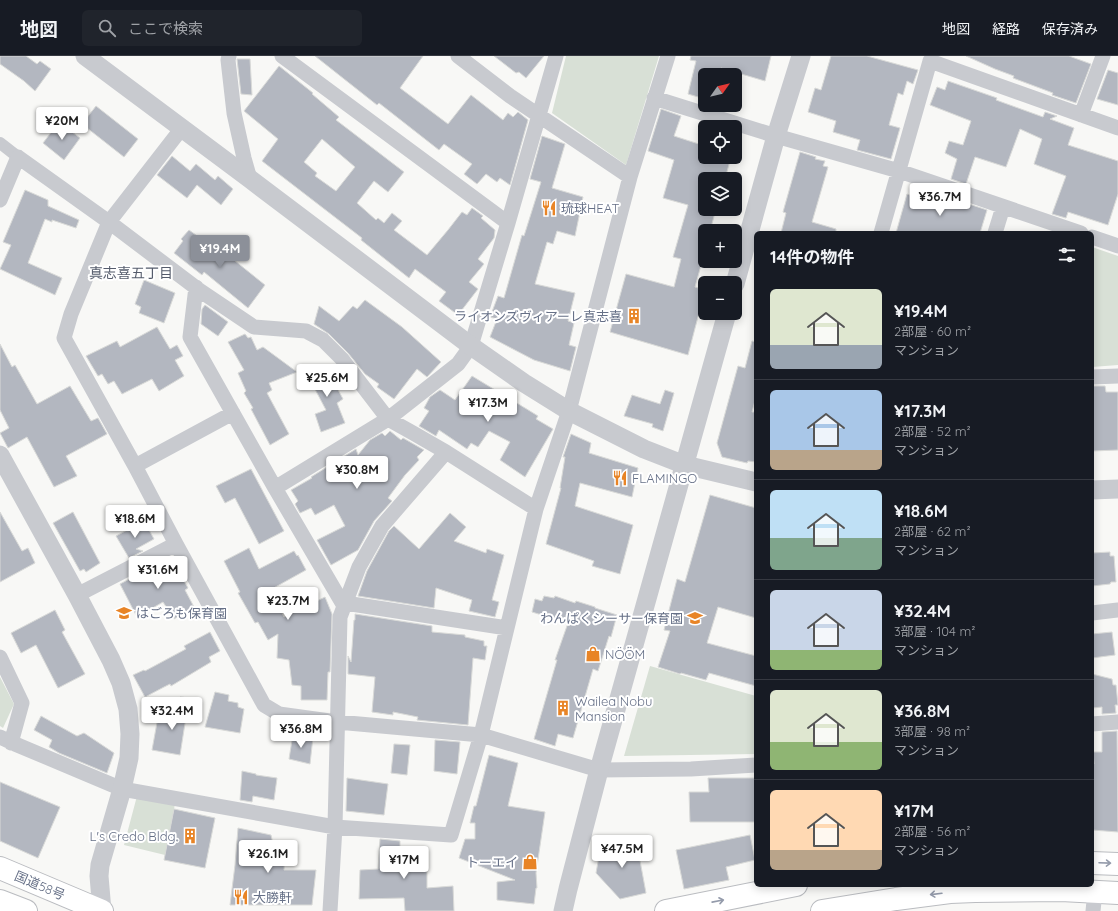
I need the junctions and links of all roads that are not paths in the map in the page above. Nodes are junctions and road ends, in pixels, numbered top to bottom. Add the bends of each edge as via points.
1 (85, 56) edge
2 (282, 56) edge
3 (458, 56) edge
4 (556, 56) edge
5 (668, 56) edge
6 (801, 56) edge
7 (1103, 56) edge
8 (226, 57) edge
9 (654, 98) junction
10 (540, 115) junction
11 (1081, 115) junction
12 (182, 128) junction
13 (1118, 128) edge
14 (776, 136) junction
15 (0, 143) edge
16 (18, 157) junction
17 (899, 171) junction
18 (630, 177) junction
19 (250, 179) junction
20 (0, 200) edge
21 (1003, 206) junction
22 (109, 222) junction
23 (508, 223) junction
24 (882, 231) edge
25 (996, 231) edge
26 (1075, 231) edge
27 (1094, 238) edge
28 (1118, 246) edge
29 (737, 276) edge
30 (196, 287) junction
31 (725, 320) edge
32 (471, 346) junction
33 (1118, 376) edge
34 (1094, 377) edge
35 (569, 412) junction
36 (233, 413) junction
37 (388, 419) junction
38 (446, 452) junction
39 (0, 454) edge
40 (685, 465) junction
41 (136, 466) junction
42 (754, 482) edge
43 (276, 488) junction
44 (1118, 489) edge
45 (1094, 490) edge
46 (536, 509) junction
47 (176, 544) junction
48 (77, 595) junction
49 (344, 605) junction
50 (1118, 610) edge
51 (1094, 613) edge
52 (508, 628) junction
53 (0, 658) edge
54 (337, 722) junction
55 (1118, 722) edge
56 (1094, 724) edge
57 (482, 735) junction
58 (6, 740) edge
59 (754, 765) edge
60 (599, 770) junction
61 (122, 789) junction
62 (335, 827) junction
63 (1094, 863) edge
64 (1118, 864) edge
65 (0, 868) edge
66 (786, 887) edge
67 (1118, 893) edge
68 (0, 901) edge
69 (1094, 901) edge
70 (26, 911) edge
71 (102, 911) edge
72 (330, 911) edge
73 (563, 911) edge
74 (666, 911) edge
75 (826, 911) edge

1 - 12 street
2 - 23 street
3 - 10 street via 510,96
4 - 10 street
5 - 9 street
6 - 14 street
7 - 11 street
8 - 19 street via 234,113
9 - 14 street
9 - 18 street
10 - 18 street
10 - 23 street
11 - 13 street
11 - 17 street via 930,61
12 - 19 street
12 - 22 street
14 - 17 street
14 - 29 street
15 - 16 street
16 - 20 street
16 - 22 street
17 - 21 street
17 - 24 street
18 - 35 street
19 - 32 street
21 - 25 street
21 - 26 street
22 - 30 street
22 - 41 street via 71,314 64,338
23 - 32 street
27 - 28 street
30 - 36 street via 190,337
30 - 37 street via 254,327 306,331 323,340 342,359
31 - 40 street
32 - 35 street
32 - 37 street via 458,364
33 - 34 street
35 - 40 street via 644,449
35 - 46 street
36 - 41 street
36 - 43 street
37 - 38 street
37 - 43 street
38 - 46 street
38 - 49 street via 382,526 359,567
39 - 48 street
40 - 42 street
40 - 60 street
41 - 47 street
43 - 49 street
44 - 45 street
46 - 52 street
47 - 48 street
47 - 54 street via 264,705 279,714
48 - 61 street via 111,660 128,709 129,758
49 - 52 street
49 - 54 street via 340,617
50 - 51 street
52 - 57 street
53 - 58 street via 22,703
54 - 57 street
54 - 62 street
55 - 56 street
57 - 60 street
57 - 62 street via 452,835
58 - 61 street
59 - 60 street
60 - 73 street
61 - 62 street
61 - 71 street via 100,865
62 - 72 street
63 -> 64 highway
65 - 71 highway, 国道58号
74 -> 66 highway
67 - 69 highway
68 - 70 highway
69 -> 75 highway via 1061,890 969,891 896,899

